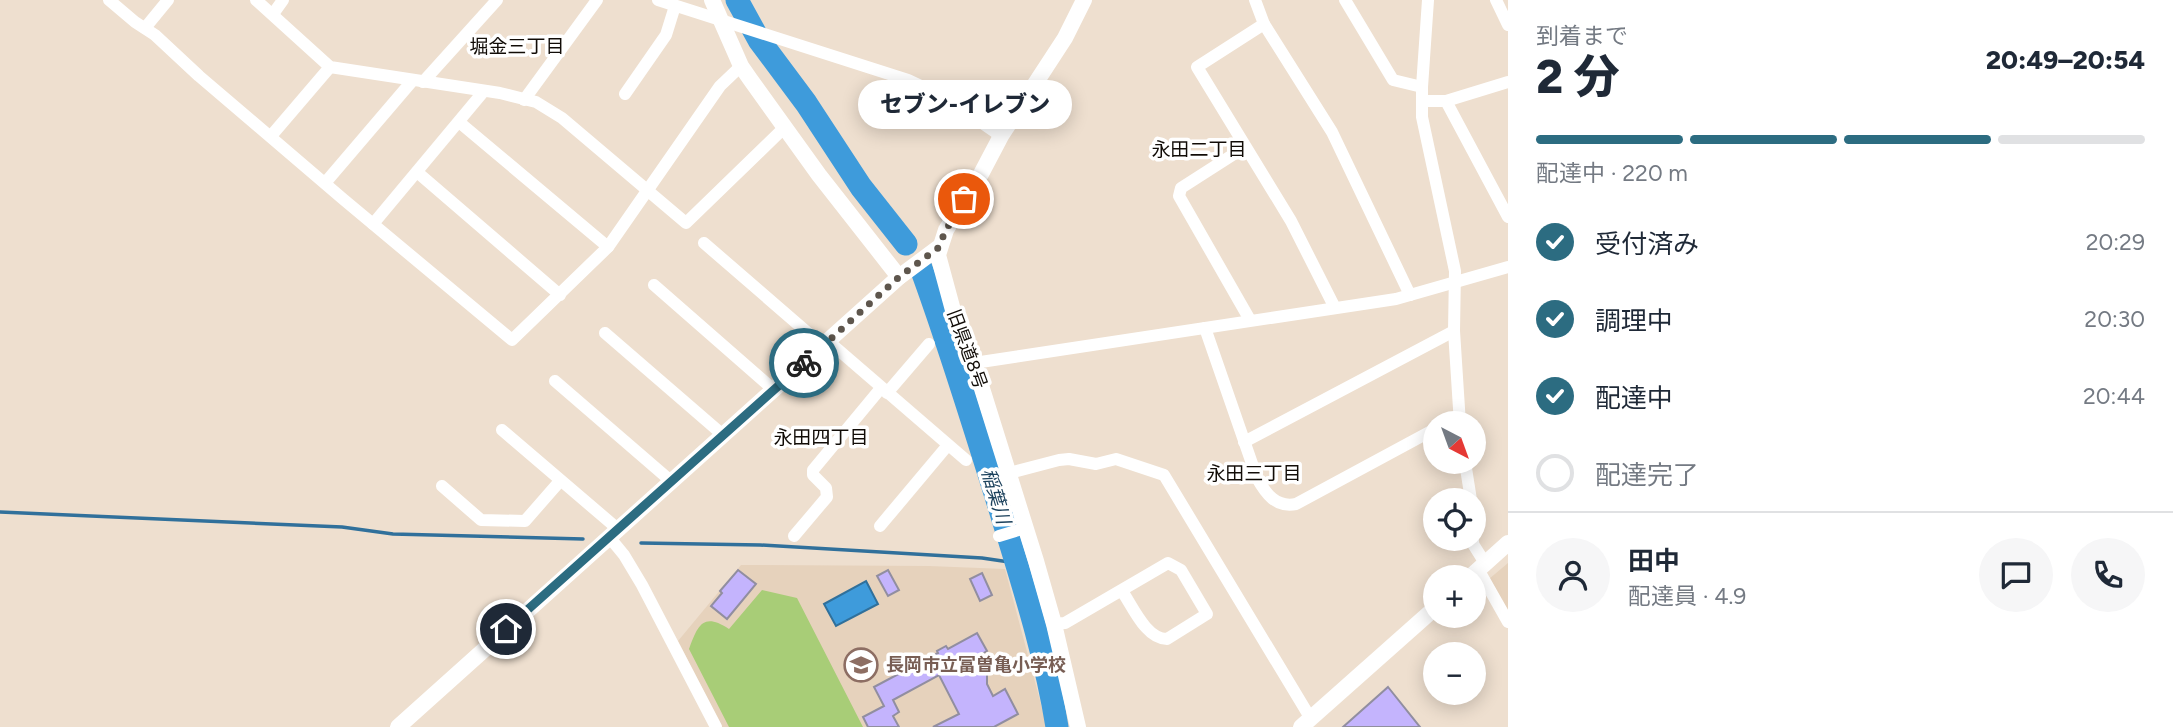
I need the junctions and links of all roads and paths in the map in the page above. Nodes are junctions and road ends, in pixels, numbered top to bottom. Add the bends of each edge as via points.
1 (109, 0) edge
2 (169, 0) edge
3 (256, 0) edge
4 (283, 0) edge
5 (497, 0) edge
6 (597, 0) edge
7 (657, 0) edge
8 (712, 0) edge
9 (1084, 0) edge
10 (1255, 0) edge
11 (1345, 0) edge
12 (1496, 0) edge
13 (1432, 1) edge
14 (675, 6) junction
15 (273, 13) junction
16 (722, 21) junction
17 (1264, 24) junction
18 (1508, 25) edge
19 (145, 28) junction
20 (741, 66) junction
21 (330, 67) junction
22 (418, 81) junction
23 (1508, 82) edge
24 (484, 91) junction
25 (625, 94) dead end
26 (1422, 94) junction
27 (524, 100) junction
28 (1446, 101) junction
29 (459, 122) junction
30 (785, 127) junction
31 (271, 136) junction
32 (1001, 136) junction
33 (1245, 147) junction
34 (417, 172) junction
35 (325, 183) junction
36 (646, 190) junction
37 (1508, 217) edge
38 (373, 224) junction
39 (704, 243) dead end
40 (608, 247) junction
41 (938, 248) junction
42 (1508, 267) edge
43 (899, 277) junction
44 (1455, 282) junction
45 (654, 285) dead end
46 (560, 295) junction
47 (1410, 295) junction
48 (1335, 308) junction
49 (1250, 320) junction
50 (1205, 328) junction
51 (1454, 331) junction
52 (605, 333) dead end
53 (826, 343) junction
54 (929, 344) dead end
55 (974, 363) junction
56 (555, 381) dead end
57 (774, 390) junction
58 (884, 391) junction
59 (1458, 411) edge
60 (502, 430) dead end
61 (723, 435) junction
62 (1423, 435) edge
63 (1244, 442) junction
64 (948, 446) junction
65 (966, 460) dead end
66 (1009, 473) junction
67 (560, 481) junction
68 (672, 482) junction
69 (442, 486) dead end
70 (880, 526) dead end
71 (1023, 529) junction
72 (614, 533) junction
73 (794, 536) dead end
74 (999, 536) dead end
75 (1508, 543) edge
76 (1484, 565) edge
77 (1486, 584) edge
78 (1122, 591) junction
79 (1423, 619) edge
80 (1508, 622) edge
81 (1054, 624) junction
82 (1306, 723) edge
83 (398, 727) edge
84 (716, 727) edge
85 (1078, 727) edge

1 - 19 street
2 - 19 street
3 - 15 street
4 - 15 street
5 - 22 street
6 - 27 street
7 - 14 street
8 - 16 street
9 - 32 street via 1065,38
10 - 17 street
11 - 26 street via 1393,80
12 - 18 street
13 - 26 street
14 - 16 street
14 - 25 street via 666,35
15 - 21 street
16 - 20 street
16 - 32 street via 927,88
17 - 33 street via 1197,67
17 - 47 street via 1332,132
19 - 31 street
20 - 30 street
20 - 36 street via 720,86
21 - 22 street
21 - 31 street
22 - 24 street
22 - 35 street
23 - 28 street
24 - 27 street
24 - 29 street
26 - 28 street
26 - 44 street via 1422,117
27 - 36 street via 562,118
28 - 37 street
29 - 34 street
29 - 40 street
30 - 36 street via 686,223
30 - 43 street
31 - 35 street
32 - 41 street
33 - 48 street via 1292,221
33 - 49 street via 1181,188 1179,196
34 - 38 street
34 - 46 street
35 - 38 street
36 - 40 street
38 - 46 street via 512,340
39 - 53 street
40 - 46 street
41 - 43 street
41 - 55 street, 旧県道8号 via 954,314
42 - 44 street
43 - 53 street
44 - 47 street
44 - 51 street
45 - 57 street
47 - 48 street
48 - 49 street
49 - 50 street
50 - 55 street
50 - 63 street
51 - 59 street
51 - 63 street
52 - 61 street
53 - 57 street
53 - 58 street
54 - 58 street
55 - 66 street, 旧県道8号
56 - 68 street
57 - 61 street
58 - 64 street
58 - 73 street via 813,470 827,497
60 - 67 street
61 - 68 street
62 - 63 street via 1286,506 1264,490
64 - 65 street
64 - 70 street
66 - 71 street, 旧県道8号
66 - 82 street via 1059,460 1096,464 1116,459 1164,474
67 - 69 street via 525,521 481,520
67 - 72 street
68 - 72 street
71 - 74 street
71 - 81 street, 旧県道8号
72 - 83 street
72 - 84 street
75 - 76 street
77 - 80 street
78 - 78 street via 1152,636 1162,640 1207,614 1173,564
78 - 81 street via 1065,623
79 - 82 street
81 - 85 street, 旧県道8号

